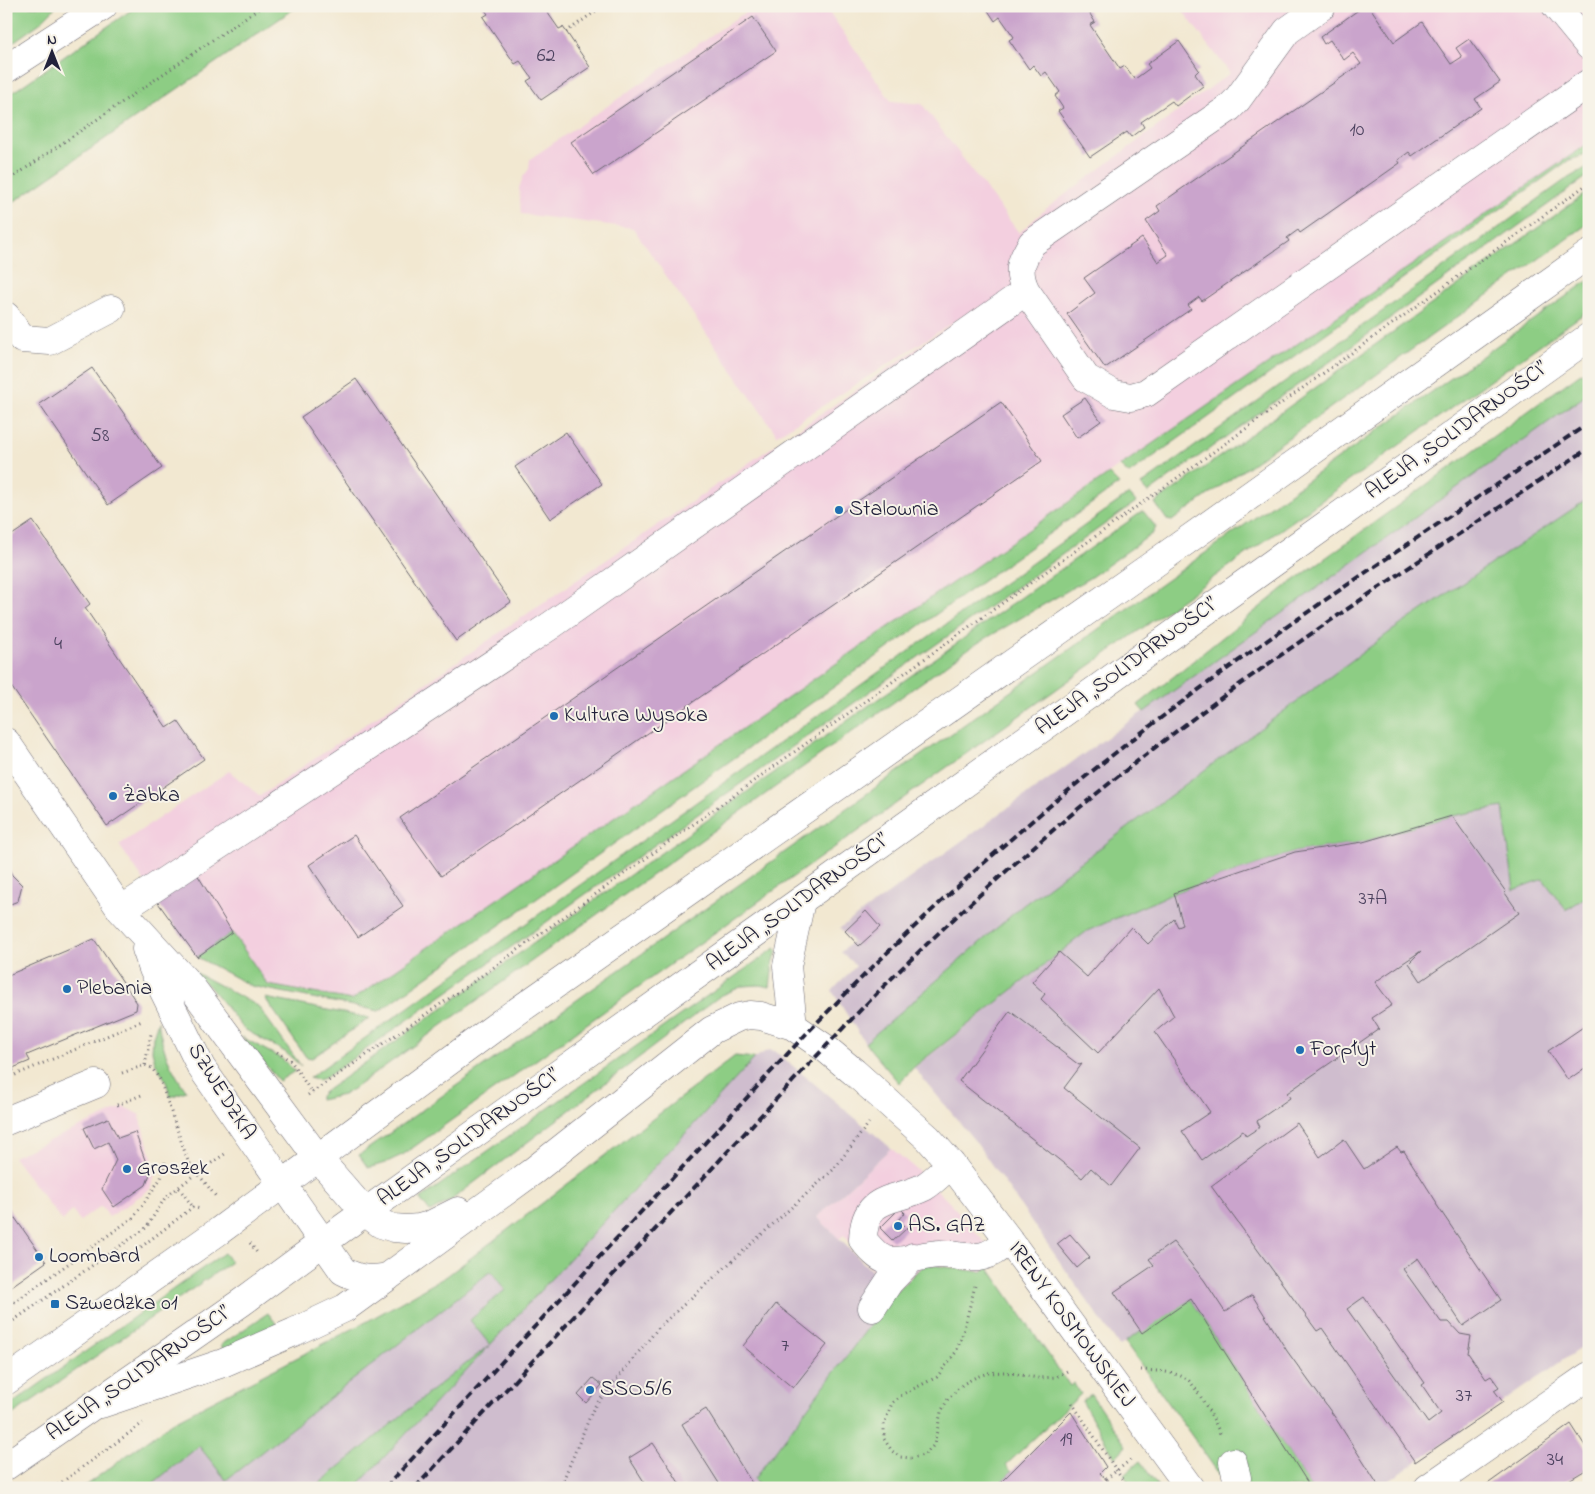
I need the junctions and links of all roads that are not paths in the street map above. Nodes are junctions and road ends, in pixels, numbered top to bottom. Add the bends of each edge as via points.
1 (103, 6) edge
2 (1322, 6) edge
3 (1556, 6) edge
4 (1589, 46) edge
5 (6, 69) edge
6 (1589, 83) edge
7 (1589, 254) edge
8 (1026, 291) junction
9 (111, 309) dead end
10 (8, 322) edge
11 (1589, 337) edge
12 (6, 742) edge
13 (801, 901) junction
14 (121, 910) junction
15 (139, 932) junction
16 (793, 1026) junction
17 (96, 1084) dead end
18 (6, 1121) edge
19 (318, 1157) junction
20 (951, 1164) junction
21 (532, 1172) junction
22 (281, 1184) junction
23 (365, 1212) junction
24 (1009, 1240) junction
25 (322, 1243) junction
26 (912, 1257) junction
27 (388, 1277) junction
28 (878, 1291) dead end
29 (1589, 1376) edge
30 (6, 1381) edge
31 (87, 1409) junction
32 (6, 1466) edge
33 (1190, 1488) edge
34 (1428, 1488) edge

1 - 5 main road
2 - 8 main road via 1287,32 1229,108 1032,243 1022,259 1020,279
3 - 4 main road
6 - 8 main road via 1146,393 1131,397 1114,394 1086,378
7 - 19 main road via 1158,562 518,1010
8 - 14 main road via 550,626
9 - 10 main road via 50,341 22,339
11 - 13 main road, ALEJA „SOLIDARNOŚCI”
12 - 14 main road, SZWEDZKA
13 - 16 main road via 787,966
13 - 23 main road, ALEJA „SOLIDARNOŚCI”
14 - 15 main road, SZWEDZKA
15 - 19 main road, SZWEDZKA via 192,989
15 - 22 main road, SZWEDZKA via 153,969 201,1067
16 - 20 main road, IRENY KOSMOWSKIEJ via 854,1072 928,1138
16 - 21 main road, IRENY KOSMOWSKIEJ via 750,1015 726,1022
17 - 18 main road
19 - 22 main road
19 - 23 main road, SZWEDZKA
20 - 24 main road, IRENY KOSMOWSKIEJ
20 - 26 main road via 924,1186 886,1200 869,1211 863,1226 863,1240 873,1252 886,1260
21 - 23 main road, SZWEDZKA via 419,1228 394,1228 381,1224
21 - 27 main road
22 - 25 main road, SZWEDZKA
22 - 30 main road
23 - 25 main road, ALEJA „SOLIDARNOŚCI”
24 - 26 main road via 981,1257 941,1254
24 - 33 main road, IRENY KOSMOWSKIEJ
25 - 27 main road, SZWEDZKA via 343,1271 367,1280
25 - 31 main road, ALEJA „SOLIDARNOŚCI” via 249,1298
26 - 28 main road
27 - 31 main road via 345,1308 294,1332 223,1363
29 - 34 main road
31 - 32 main road, ALEJA „SOLIDARNOŚCI”

